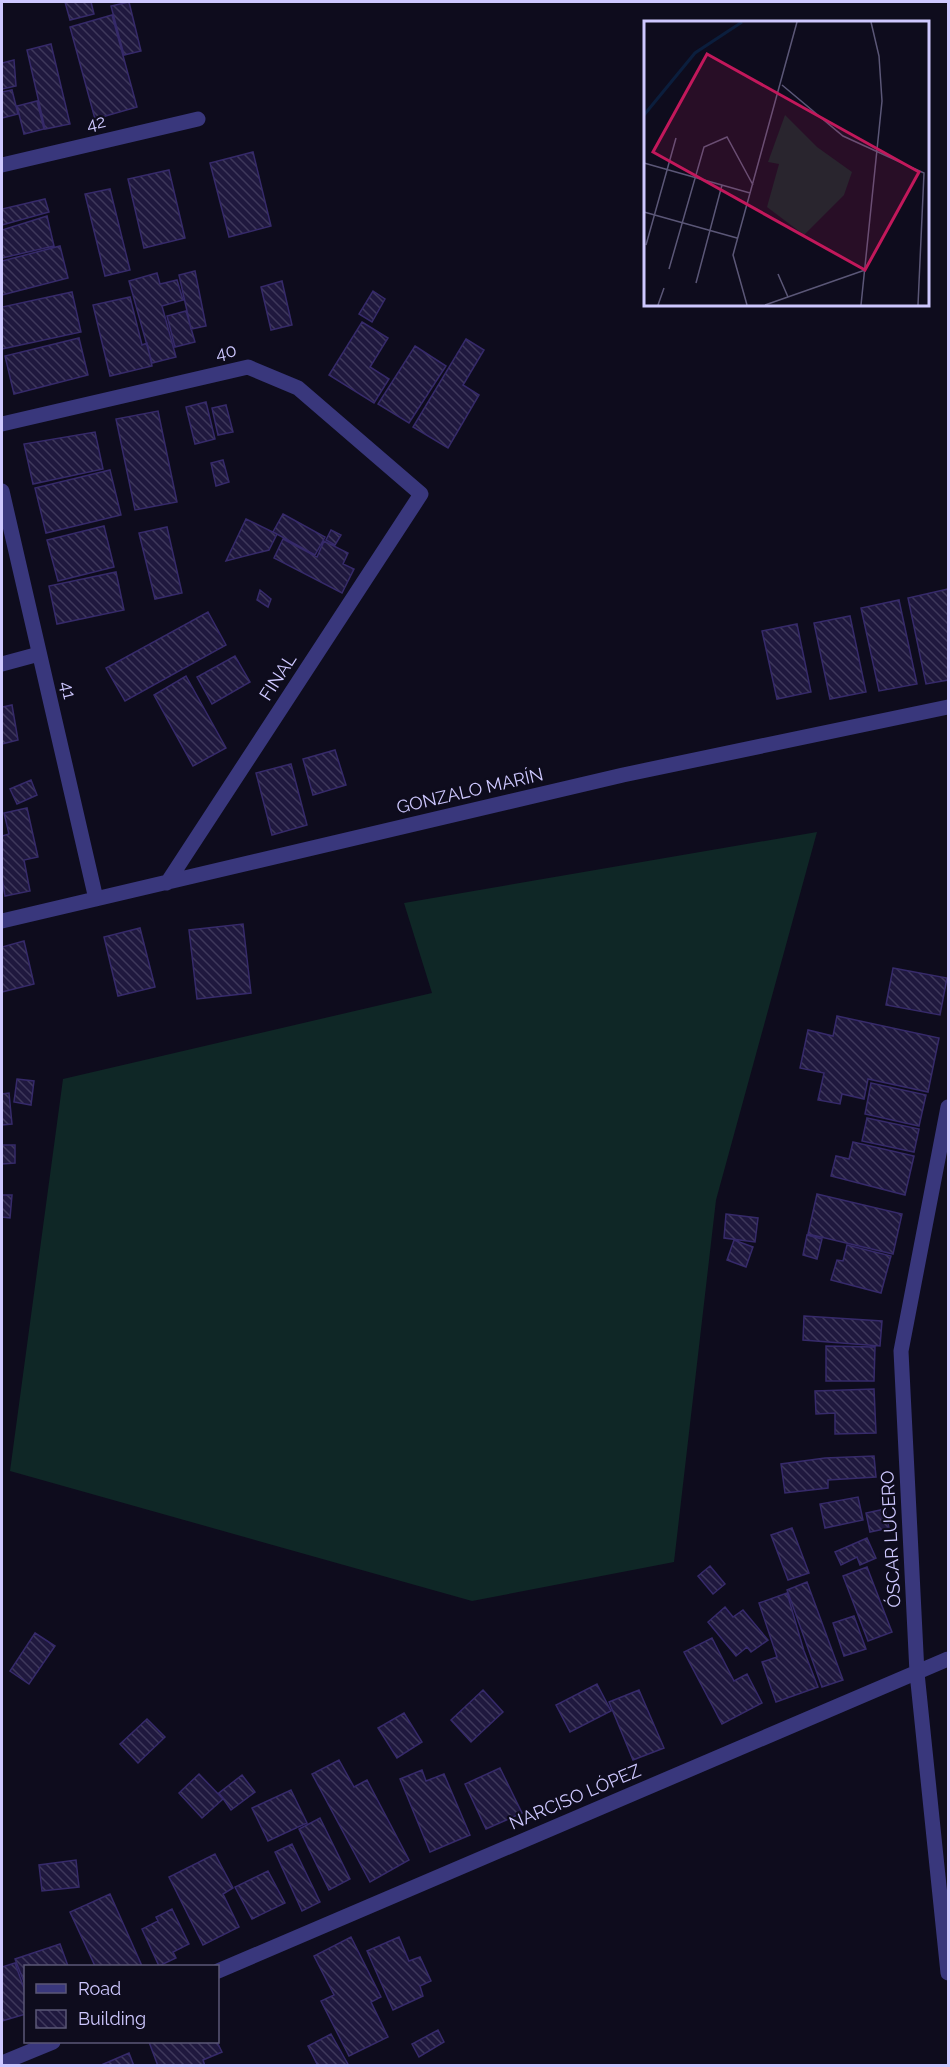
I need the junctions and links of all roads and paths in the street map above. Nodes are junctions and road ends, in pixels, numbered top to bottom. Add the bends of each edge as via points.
1 (198, 119) dead end
2 (2, 165) edge
3 (2, 424) edge
4 (2, 491) edge
5 (422, 494) joint
6 (39, 654) junction
7 (2, 664) edge
8 (948, 707) edge
9 (167, 883) junction
10 (96, 899) junction
11 (2, 921) edge
12 (948, 1107) edge
13 (948, 1659) edge
14 (917, 1673) junction
15 (219, 1971) edge
16 (948, 1973) edge
17 (51, 2043) edge
18 (2, 2063) edge

1 - 2 street, 42
3 - 5 street, 40 via 248,367 298,388
4 - 6 street, 41
5 - 9 street, FINAL
6 - 7 street
6 - 10 street, 41
8 - 9 street, GONZALO MARÍN via 623,775
9 - 10 street, GONZALO MARÍN
10 - 11 street, GONZALO MARÍN
12 - 14 street, ÓSCAR LUCERO via 901,1352
13 - 14 street, NARCISO LÓPEZ
14 - 15 street, NARCISO LÓPEZ
14 - 16 street, ÓSCAR LUCERO
17 - 18 street

